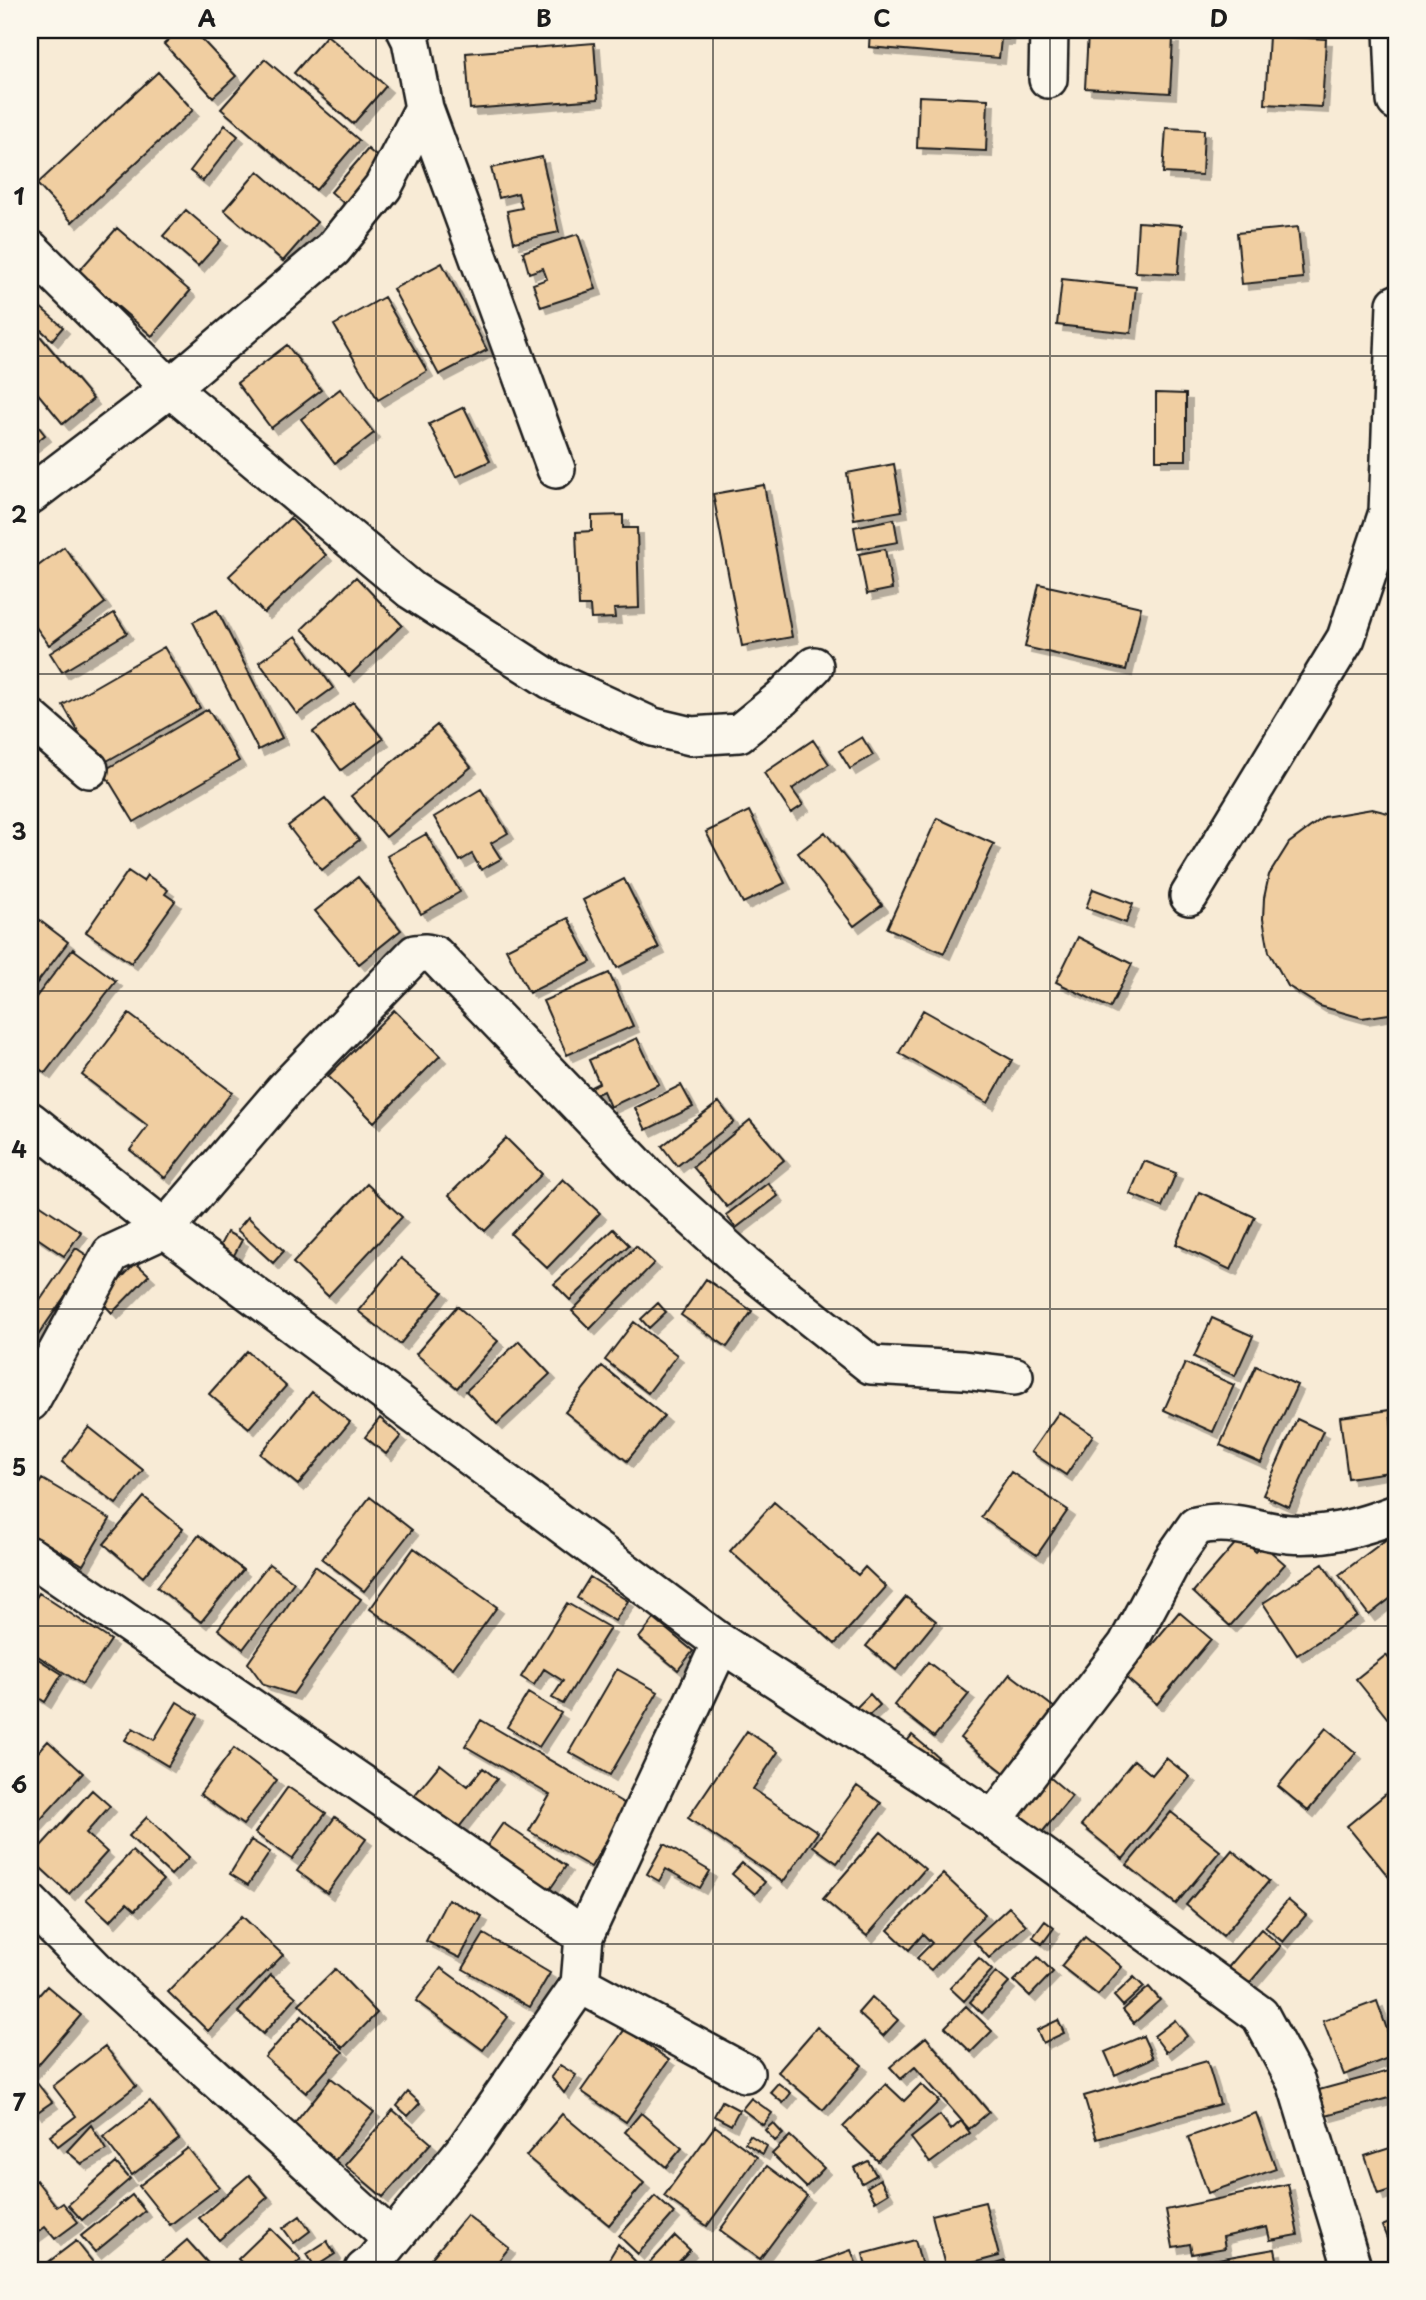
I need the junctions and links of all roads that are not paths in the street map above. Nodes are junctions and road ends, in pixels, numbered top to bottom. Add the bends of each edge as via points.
1 (406, 30) edge
2 (1049, 30) edge
3 (1393, 30) edge
4 (1048, 79) dead end
5 (1396, 101) edge
6 (424, 108) junction
7 (30, 249) edge
8 (1396, 304) edge
9 (170, 388) junction
10 (556, 469) dead end
11 (30, 495) edge
12 (814, 666) dead end
13 (30, 718) edge
14 (89, 768) dead end
15 (1189, 896) dead end
16 (30, 1121) edge
17 (165, 1229) junction
18 (1014, 1376) dead end
19 (30, 1402) edge
20 (1396, 1514) edge
21 (30, 1556) edge
22 (722, 1643) junction
23 (993, 1820) junction
24 (30, 1903) edge
25 (584, 1936) junction
26 (580, 1984) junction
27 (745, 2073) dead end
28 (379, 2260) edge
29 (1353, 2270) edge

1 - 6 street
2 - 4 street
3 - 5 street
6 - 9 street via 383,187 333,248
6 - 10 street
7 - 9 street
8 - 15 street via 1388,512 1346,638
9 - 11 street
9 - 12 street via 411,590 551,680 653,727 691,736 739,733
13 - 14 street
16 - 17 street
17 - 18 street via 285,1089 415,954 426,953 435,955 649,1178 745,1265 871,1365
17 - 19 street via 111,1254
17 - 22 street
20 - 23 street via 1327,1534 1287,1534 1235,1523 1196,1526 1126,1645
21 - 25 street
22 - 23 street
22 - 25 street
23 - 29 street via 1260,2015 1296,2082
24 - 28 street
25 - 26 street
26 - 27 street
26 - 28 street via 467,2147

